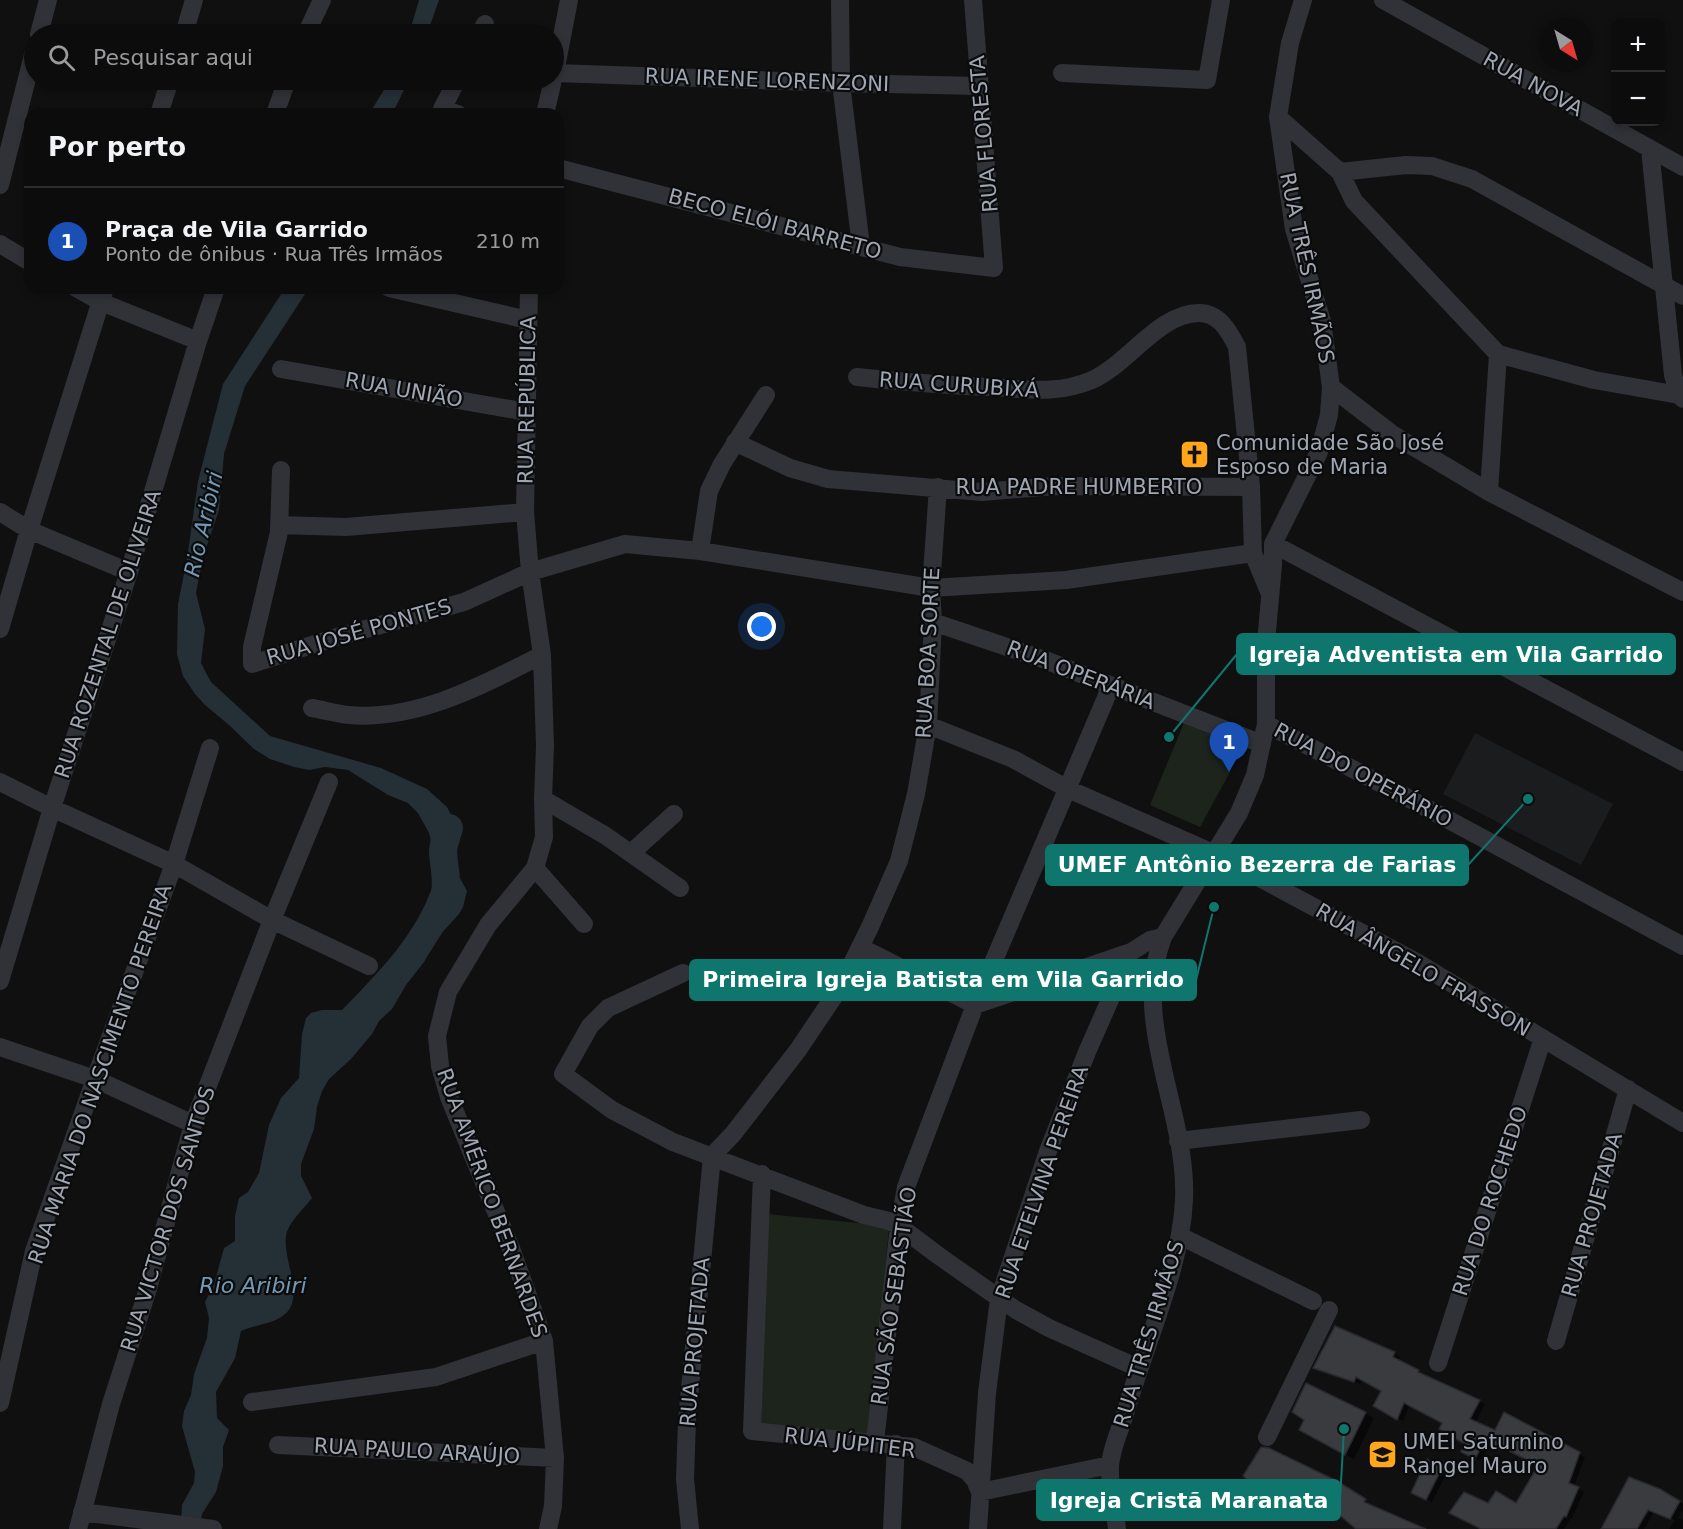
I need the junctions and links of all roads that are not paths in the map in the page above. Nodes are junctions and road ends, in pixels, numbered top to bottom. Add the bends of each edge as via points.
1 (48, 0) edge
2 (194, 0) edge
3 (322, 0) edge
4 (568, 0) edge
5 (840, 0) edge
6 (973, 0) edge
7 (1221, 0) edge
8 (1303, 0) edge
9 (1383, 0) edge
10 (42, 24) edge
11 (187, 24) edge
12 (311, 24) edge
13 (564, 24) edge
14 (1062, 73) dead end
15 (564, 77) edge
16 (841, 83) junction
17 (980, 86) junction
18 (24, 90) edge
19 (167, 90) edge
20 (283, 90) edge
21 (452, 90) edge
22 (551, 90) edge
23 (161, 108) edge
24 (277, 108) edge
25 (443, 108) edge
26 (546, 108) edge
27 (1278, 117) junction
28 (1650, 149) junction
29 (1683, 167) edge
30 (564, 170) edge
31 (1340, 172) junction
32 (0, 185) edge
33 (0, 244) edge
34 (861, 246) junction
35 (24, 258) edge
36 (994, 268) joint
37 (1665, 286) junction
38 (214, 294) edge
39 (415, 294) edge
40 (529, 294) edge
41 (103, 295) edge
42 (1683, 296) edge
43 (528, 320) junction
44 (198, 341) junction
45 (1498, 354) junction
46 (281, 369) dead end
47 (857, 377) dead end
48 (1331, 387) junction
49 (766, 395) dead end
50 (1681, 397) edge
51 (527, 412) junction
52 (735, 442) junction
53 (280, 470) dead end
54 (938, 487) junction
55 (1251, 487) junction
56 (1489, 492) junction
57 (0, 512) edge
58 (525, 512) junction
59 (279, 525) junction
60 (28, 530) junction
61 (1273, 544) junction
62 (700, 550) junction
63 (1253, 553) junction
64 (129, 572) junction
65 (530, 572) junction
66 (931, 588) junction
67 (1683, 592) edge
68 (1271, 596) junction
69 (933, 622) junction
70 (0, 629) edge
71 (542, 655) junction
72 (1111, 686) junction
73 (312, 708) dead end
74 (1266, 724) junction
75 (928, 725) junction
76 (1262, 744) junction
77 (210, 748) dead end
78 (1683, 762) edge
79 (0, 782) edge
80 (329, 782) dead end
81 (1068, 789) junction
82 (543, 799) junction
83 (52, 808) junction
84 (674, 814) dead end
85 (631, 853) junction
86 (1213, 853) junction
87 (174, 864) junction
88 (535, 868) junction
89 (681, 888) dead end
90 (272, 920) junction
91 (584, 924) dead end
92 (1163, 937) junction
93 (1683, 946) edge
94 (860, 947) junction
95 (1131, 952) junction
96 (369, 966) dead end
97 (683, 973) dead end
98 (0, 981) edge
99 (975, 1005) junction
100 (1543, 1038) junction
101 (0, 1047) edge
102 (95, 1079) junction
103 (1628, 1089) junction
104 (1361, 1120) dead end
105 (1683, 1123) edge
106 (193, 1124) junction
107 (1178, 1141) junction
108 (712, 1156) junction
109 (762, 1174) junction
110 (899, 1226) junction
111 (1180, 1236) junction
112 (999, 1299) junction
113 (544, 1341) junction
114 (1556, 1341) dead end
115 (1438, 1363) dead end
116 (1138, 1368) junction
117 (252, 1402) dead end
118 (0, 1403) edge
119 (1267, 1437) dead end
120 (875, 1442) junction
121 (896, 1444) junction
122 (278, 1445) dead end
123 (555, 1458) junction
124 (1110, 1465) junction
125 (980, 1492) junction
126 (80, 1520) edge
127 (209, 1529) edge
128 (548, 1529) edge
129 (690, 1529) edge
130 (892, 1529) edge
131 (978, 1529) edge
132 (1117, 1529) edge

1 - 10 street
2 - 11 street
3 - 12 street
4 - 13 street
5 - 16 street
6 - 17 street, RUA FLORESTA
7 - 14 street via 1207,80
8 - 27 street, RUA TRÊS IRMÃOS via 1290,43
9 - 28 street, RUA NOVA
15 - 16 street, RUA IRENE LORENZONI
16 - 17 street, RUA IRENE LORENZONI
16 - 34 street
17 - 36 street, RUA FLORESTA
18 - 32 street
19 - 23 street
20 - 24 street
21 - 25 street
22 - 26 street
27 - 31 street
27 - 48 street, RUA TRÊS IRMÃOS via 1294,229 1322,321
28 - 29 street, RUA NOVA
28 - 37 street
30 - 34 street, BECO ELÓI BARRETO
31 - 37 street via 1432,166 1472,179
31 - 45 street via 1354,201
33 - 35 street
34 - 36 street, BECO ELÓI BARRETO via 900,257
37 - 42 street
37 - 50 street via 1673,375
38 - 44 street, RUA ROZENTAL DE OLIVEIRA
39 - 43 street
40 - 43 street, RUA REPÚBLICA
41 - 44 street
41 - 60 street
43 - 51 street, RUA REPÚBLICA
44 - 64 street, RUA ROZENTAL DE OLIVEIRA
45 - 50 street via 1594,380
45 - 56 street
46 - 51 street, RUA UNIÃO
47 - 55 street, RUA CURUBIXÁ via 1046,392 1092,380 1172,320 1198,313 1213,315 1228,329 1237,347
48 - 56 street via 1392,434
48 - 61 street, RUA TRÊS IRMÃOS via 1329,415 1319,452
49 - 52 street
51 - 58 street, RUA REPÚBLICA
52 - 54 street, RUA PADRE HUMBERTO via 790,468 828,478
52 - 62 street via 709,491
53 - 59 street, RUA JOSÉ PONTES
54 - 55 street, RUA PADRE HUMBERTO via 982,492 1056,486
54 - 66 street, RUA BOA SORTE
55 - 63 street
56 - 67 street
57 - 60 street
58 - 59 street via 346,527
58 - 65 street, RUA AMÉRICO BERNARDES
59 - 65 street, RUA JOSÉ PONTES via 252,647 252,664 464,602
60 - 64 street
60 - 70 street
61 - 68 street, RUA TRÊS IRMÃOS
61 - 78 street
62 - 65 street via 625,544
62 - 66 street
63 - 66 street via 1066,580
63 - 68 street
64 - 83 street, RUA ROZENTAL DE OLIVEIRA
65 - 71 street, RUA AMÉRICO BERNARDES
66 - 69 street, RUA BOA SORTE
68 - 74 street, RUA TRÊS IRMÃOS via 1266,642
69 - 72 street, RUA OPERÁRIA
69 - 75 street, RUA BOA SORTE
71 - 73 street via 439,703 392,713 349,715
71 - 82 street, RUA AMÉRICO BERNARDES
72 - 76 street, RUA OPERÁRIA
72 - 81 street, RUA SÃO SEBASTIÃO
74 - 76 street, RUA TRÊS IRMÃOS
74 - 93 street, RUA DO OPERÁRIO
75 - 81 street, RUA ÂNGELO FRASSON via 1013,759
75 - 94 street, RUA BOA SORTE via 899,861
76 - 86 street, RUA TRÊS IRMÃOS via 1255,775 1239,813
77 - 87 street, RUA MARIA DO NASCIMENTO PEREIRA
79 - 83 street
80 - 90 street, RUA VICTOR DOS SANTOS
81 - 86 street, RUA ÂNGELO FRASSON
81 - 99 street, RUA SÃO SEBASTIÃO
82 - 85 street
82 - 88 street, RUA AMÉRICO BERNARDES via 544,837
83 - 87 street
83 - 98 street, RUA ROZENTAL DE OLIVEIRA
84 - 85 street
85 - 89 street
86 - 92 street, RUA TRÊS IRMÃOS
86 - 100 street, RUA ÂNGELO FRASSON via 1418,963
87 - 90 street
87 - 102 street, RUA MARIA DO NASCIMENTO PEREIRA
88 - 91 street
88 - 113 street, RUA AMÉRICO BERNARDES via 488,925 448,992 437,1035 449,1097
90 - 96 street
90 - 106 street, RUA VICTOR DOS SANTOS
92 - 95 street
92 - 107 street, RUA TRÊS IRMÃOS via 1152,989 1155,1026
94 - 99 street
94 - 108 street, RUA BOA SORTE via 841,986 798,1050
95 - 99 street
95 - 112 street, RUA ETELVINA PEREIRA via 1048,1151
97 - 108 street via 608,1008 590,1026 563,1074 612,1110 673,1142
99 - 110 street, RUA SÃO SEBASTIÃO via 906,1187
100 - 103 street, RUA ÂNGELO FRASSON
100 - 115 street, RUA DO ROCHEDO
101 - 102 street
102 - 106 street
102 - 118 street, RUA MARIA DO NASCIMENTO PEREIRA via 34,1251
103 - 105 street, RUA ÂNGELO FRASSON
103 - 114 street, RUA PROJETADA
104 - 107 street
106 - 126 street, RUA VICTOR DOS SANTOS
107 - 111 street, RUA TRÊS IRMÃOS via 1184,1190
108 - 109 street
108 - 129 street, RUA PROJETADA via 687,1419
109 - 110 street
109 - 120 street, RUA JÚPITER via 752,1431
110 - 112 street
110 - 120 street, RUA SÃO SEBASTIÃO
111 - 116 street, RUA TRÊS IRMÃOS
111 - 119 street via 1321,1305
112 - 116 street via 1049,1328
112 - 125 street, RUA ETELVINA PEREIRA
113 - 117 street via 436,1377
113 - 123 street, RUA AMÉRICO BERNARDES
116 - 124 street, RUA TRÊS IRMÃOS
120 - 121 street, RUA JÚPITER
121 - 125 street, RUA JÚPITER via 914,1447 967,1472
121 - 130 street
122 - 123 street, RUA PAULO ARAÚJO
123 - 128 street, RUA AMÉRICO BERNARDES
124 - 125 street
124 - 132 street, RUA TRÊS IRMÃOS
125 - 131 street, RUA ETELVINA PEREIRA
126 - 127 street

